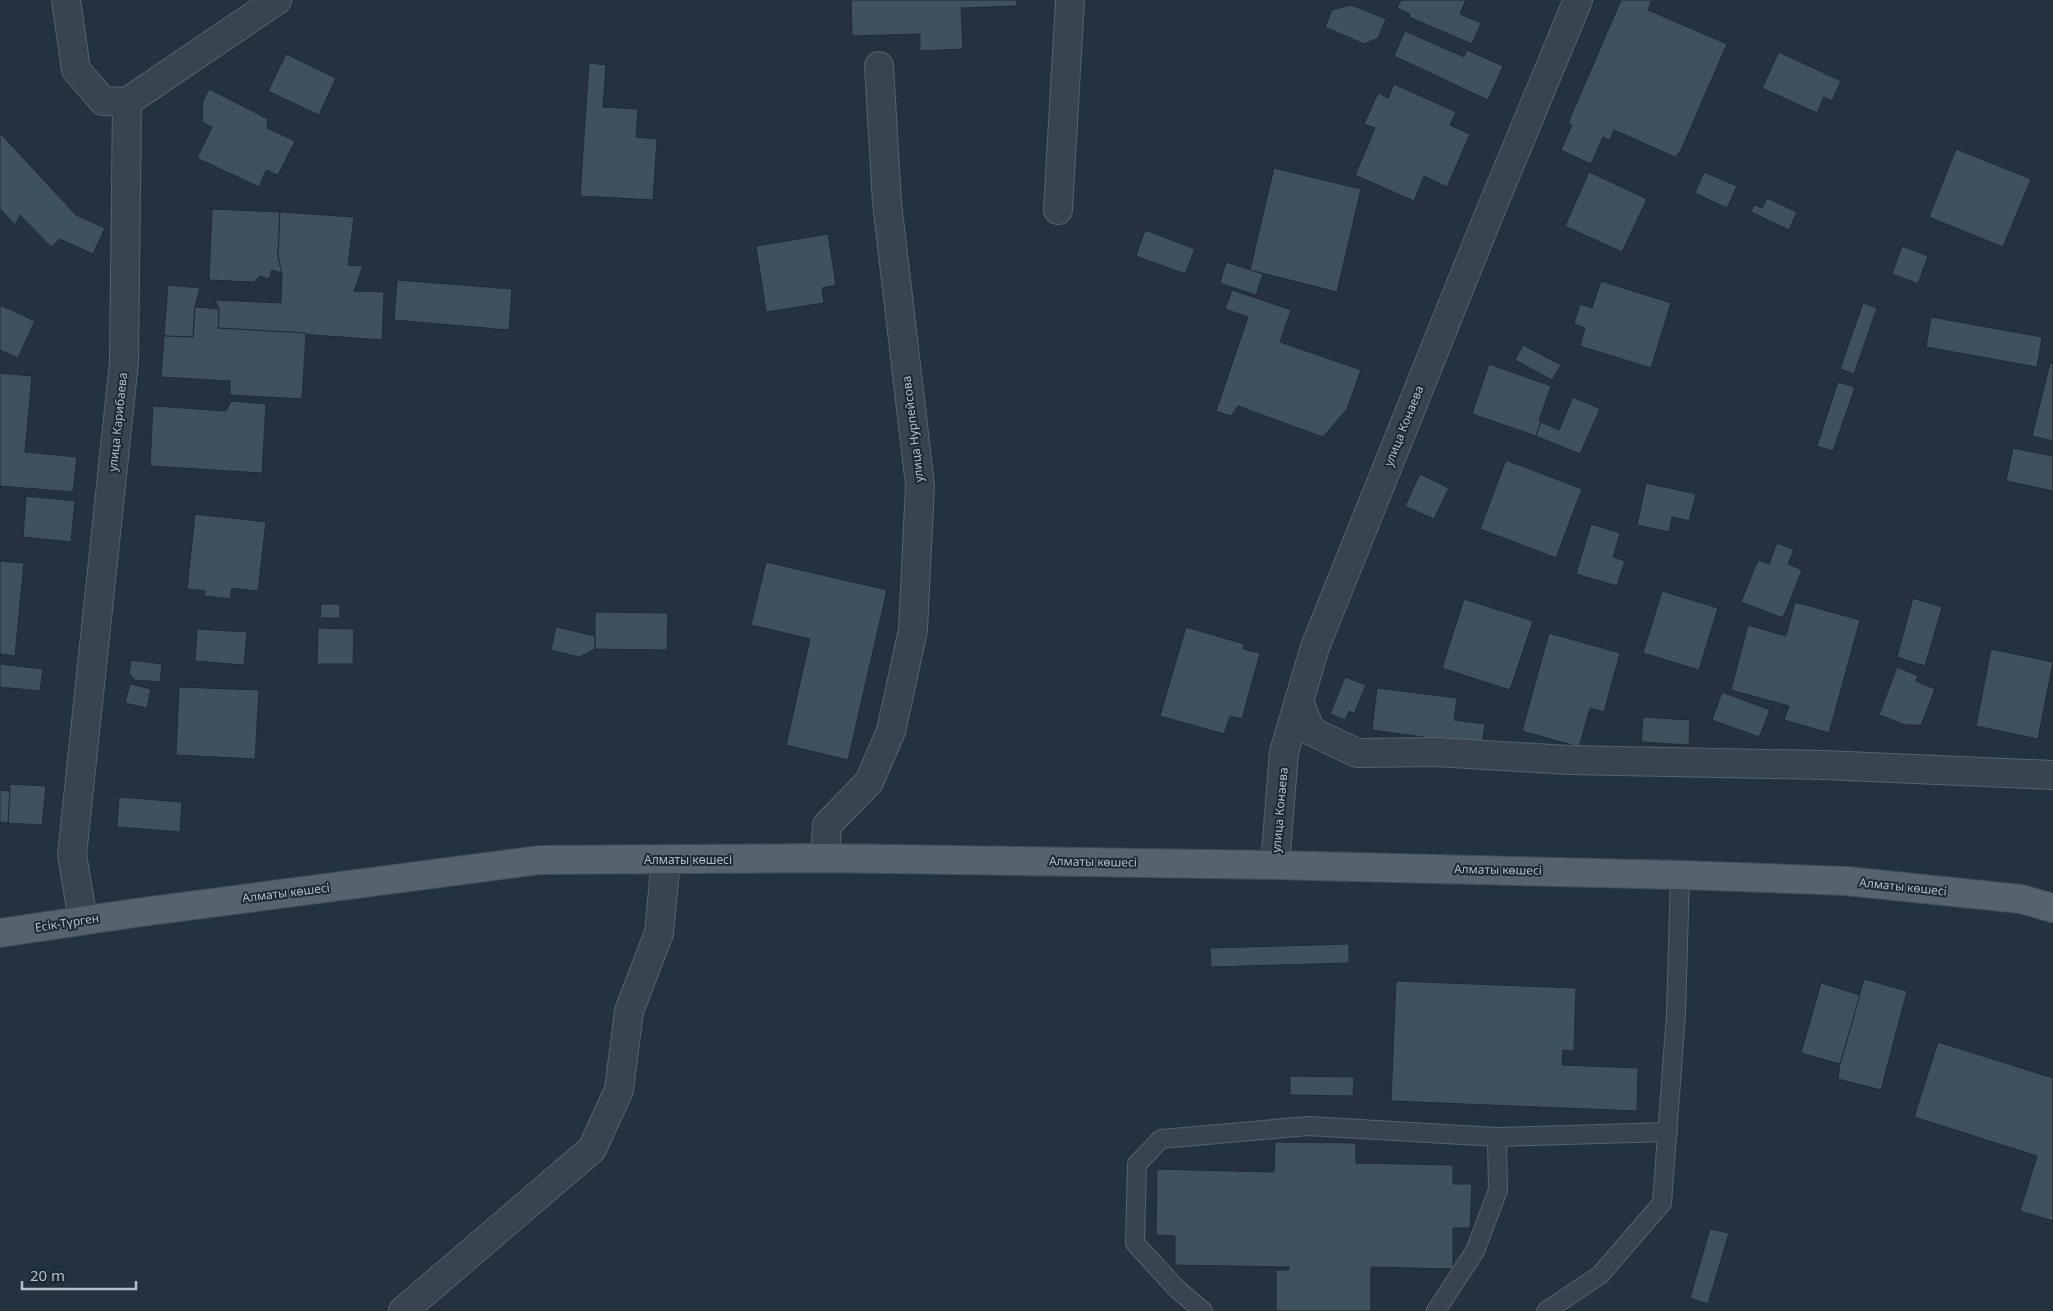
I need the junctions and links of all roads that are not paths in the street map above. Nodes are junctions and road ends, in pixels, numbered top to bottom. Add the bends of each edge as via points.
1 (66, 0) edge
2 (277, 0) edge
3 (1070, 0) edge
4 (1578, 0) edge
5 (879, 66) dead end
6 (127, 102) junction
7 (1058, 210) dead end
8 (1299, 702) junction
9 (2053, 775) edge
10 (825, 858) junction
11 (666, 860) junction
12 (1275, 865) junction
13 (1680, 874) junction
14 (2053, 908) edge
15 (135, 913) joint
16 (83, 920) junction
17 (0, 933) edge
18 (1668, 1132) junction
19 (1497, 1136) junction
20 (403, 1311) edge
21 (1203, 1311) edge
22 (1436, 1311) edge
23 (1546, 1311) edge

1 - 6 street via 76,70 103,100
2 - 6 street
3 - 7 street
4 - 8 street, улица Конаева via 1315,647
5 - 10 street, улица Нурпейсова via 887,202 920,485 913,630 891,731 869,782 827,825
6 - 16 street, улица Карибаева via 124,362 72,855
8 - 9 street via 1311,731 1357,753 1436,752 1568,760
8 - 12 street, улица Конаева via 1284,752
10 - 11 main road, Алматы көшесі
10 - 12 main road, Алматы көшесі
11 - 15 main road, Алматы көшесі via 540,860
11 - 20 street via 659,933 629,1011 619,1090 592,1149
12 - 13 main road, Алматы көшесі
13 - 14 main road, Алматы көшесі via 1846,881 2021,899
13 - 18 lane via 1676,1014
15 - 16 main road, Есік-Түрген
16 - 17 main road, Есік-Түрген
18 - 19 lane
18 - 23 lane via 1662,1203 1600,1275
19 - 21 lane via 1308,1126 1161,1138 1137,1164 1135,1243 1177,1290
19 - 22 lane via 1498,1190 1475,1251

